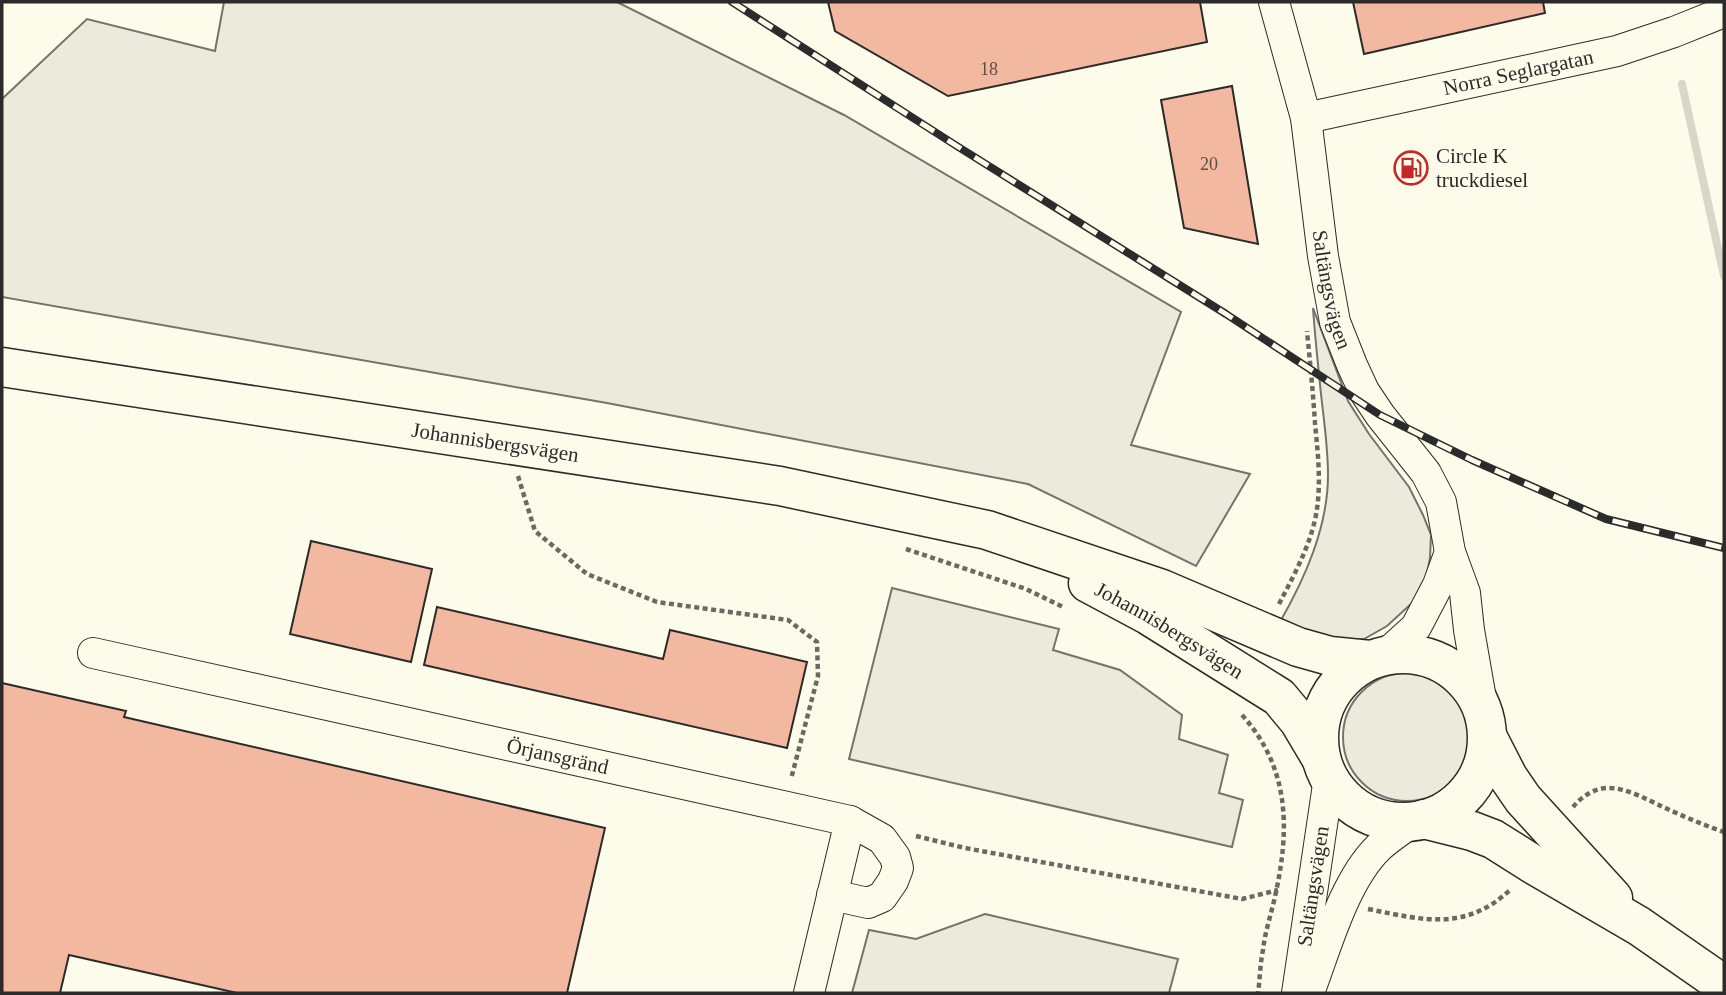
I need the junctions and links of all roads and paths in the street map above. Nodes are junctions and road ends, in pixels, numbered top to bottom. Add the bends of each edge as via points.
1 (1274, 2) edge
2 (1724, 12) edge
3 (1306, 118) junction
4 (1305, 320) dead end
5 (2, 367) edge
6 (531, 478) dead end
7 (987, 530) junction
8 (903, 548) dead end
9 (1450, 552) junction
10 (1074, 612) dead end
11 (1273, 615) dead end
12 (93, 653) dead end
13 (1377, 658) junction
14 (1241, 714) dead end
15 (1486, 727) junction
16 (1326, 771) junction
17 (784, 806) junction
18 (1419, 820) junction
19 (850, 821) junction
20 (914, 836) dead end
21 (1277, 889) junction
22 (832, 895) junction
23 (1639, 926) junction
24 (1724, 985) edge
25 (809, 993) edge
26 (1258, 993) edge
27 (1297, 993) edge
28 (1308, 993) edge

1 - 3 street, Saltängsvägen
2 - 3 street, Norra Seglargatan via 1617,51
3 - 9 street, Saltängsvägen via 1322,256 1335,322 1364,391 1426,473 1441,502
4 - 11 path via 1318,495 1304,555
5 - 7 main road, Johannisbergsvägen via 780,486
6 - 17 path via 518,475 535,531 587,573 657,602 788,620 817,642 818,676
7 - 13 main road, Johannisbergsvägen via 1162,589 1298,648 1330,656
7 - 16 main road, Johannisbergsvägen via 1148,615 1279,697 1299,721
8 - 10 path via 1026,589
9 - 13 street via 1416,627
9 - 15 street, Saltängsvägen via 1465,593
12 - 17 street, Örjansgränd
13 - 15 main road via 1402,653 1446,665 1468,684
13 - 16 main road via 1352,671 1331,693 1318,739
14 - 21 path via 1267,749 1279,779 1284,804
15 - 18 main road via 1477,778 1448,809
15 - 23 main road via 1523,799
16 - 18 main road via 1349,802 1370,815
16 - 27 street, Saltängsvägen
17 - 19 street, Örjansgränd
18 - 23 main road via 1493,839
18 - 28 street, Saltängsvägen via 1378,847 1356,877
19 - 22 street
19 - 22 street, Örjansgränd via 882,839 898,868 882,897 868,903
20 - 21 path via 1242,899
21 - 26 path
22 - 25 street
23 - 24 main road

